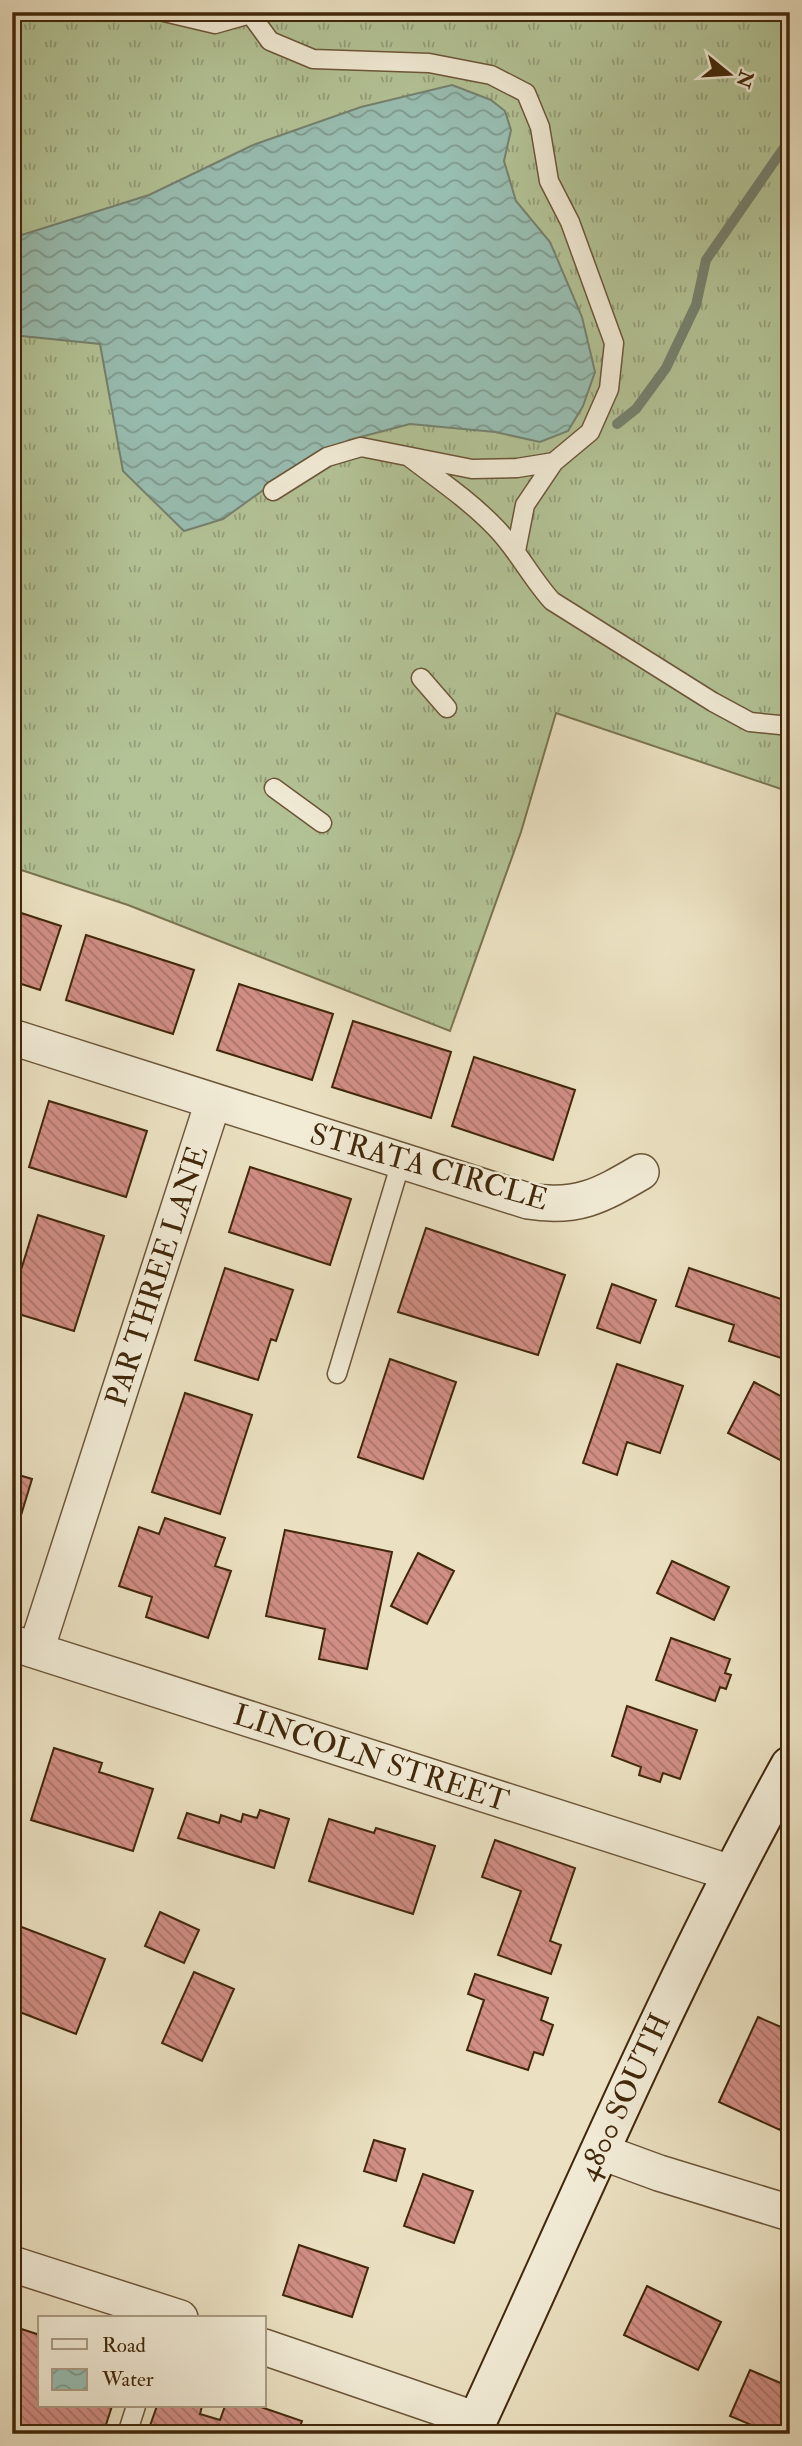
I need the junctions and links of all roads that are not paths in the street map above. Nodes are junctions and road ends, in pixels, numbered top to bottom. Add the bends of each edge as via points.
1 (164, 12) edge
2 (254, 13) edge
3 (409, 457) junction
4 (554, 462) junction
5 (272, 491) dead end
6 (516, 551) junction
7 (421, 678) dead end
8 (447, 708) dead end
9 (790, 726) edge
10 (274, 788) dead end
11 (322, 823) dead end
12 (12, 1037) edge
13 (213, 1102) junction
14 (401, 1163) junction
15 (641, 1172) dead end
16 (337, 1374) dead end
17 (24, 1646) edge
18 (790, 1766) edge
19 (731, 1873) junction
20 (599, 2151) junction
21 (790, 2213) edge
22 (12, 2263) edge
23 (167, 2316) edge
24 (266, 2348) edge
25 (135, 2408) edge
26 (474, 2427) edge
27 (127, 2434) edge

1 - 2 lane via 215,24
2 - 4 lane via 270,41 313,59 429,63 491,75 526,93 540,127 549,181 570,222 614,343 609,389 590,432
3 - 4 lane via 472,468
3 - 5 lane via 360,447 327,457
3 - 6 lane via 495,527
4 - 6 lane via 525,505
6 - 9 lane via 552,601 750,722
7 - 8 lane
10 - 11 lane
12 - 13 street
13 - 14 street, STRATA CIRCLE
13 - 17 street, PAR THREE LANE
14 - 15 street, STRATA CIRCLE via 547,1204 600,1196
14 - 16 lane
17 - 19 street, LINCOLN STREET
18 - 19 street, 4800 SOUTH
19 - 20 street, 4800 SOUTH
20 - 21 street
20 - 26 street, 4800 SOUTH
22 - 23 street
24 - 26 street
25 - 27 lane

